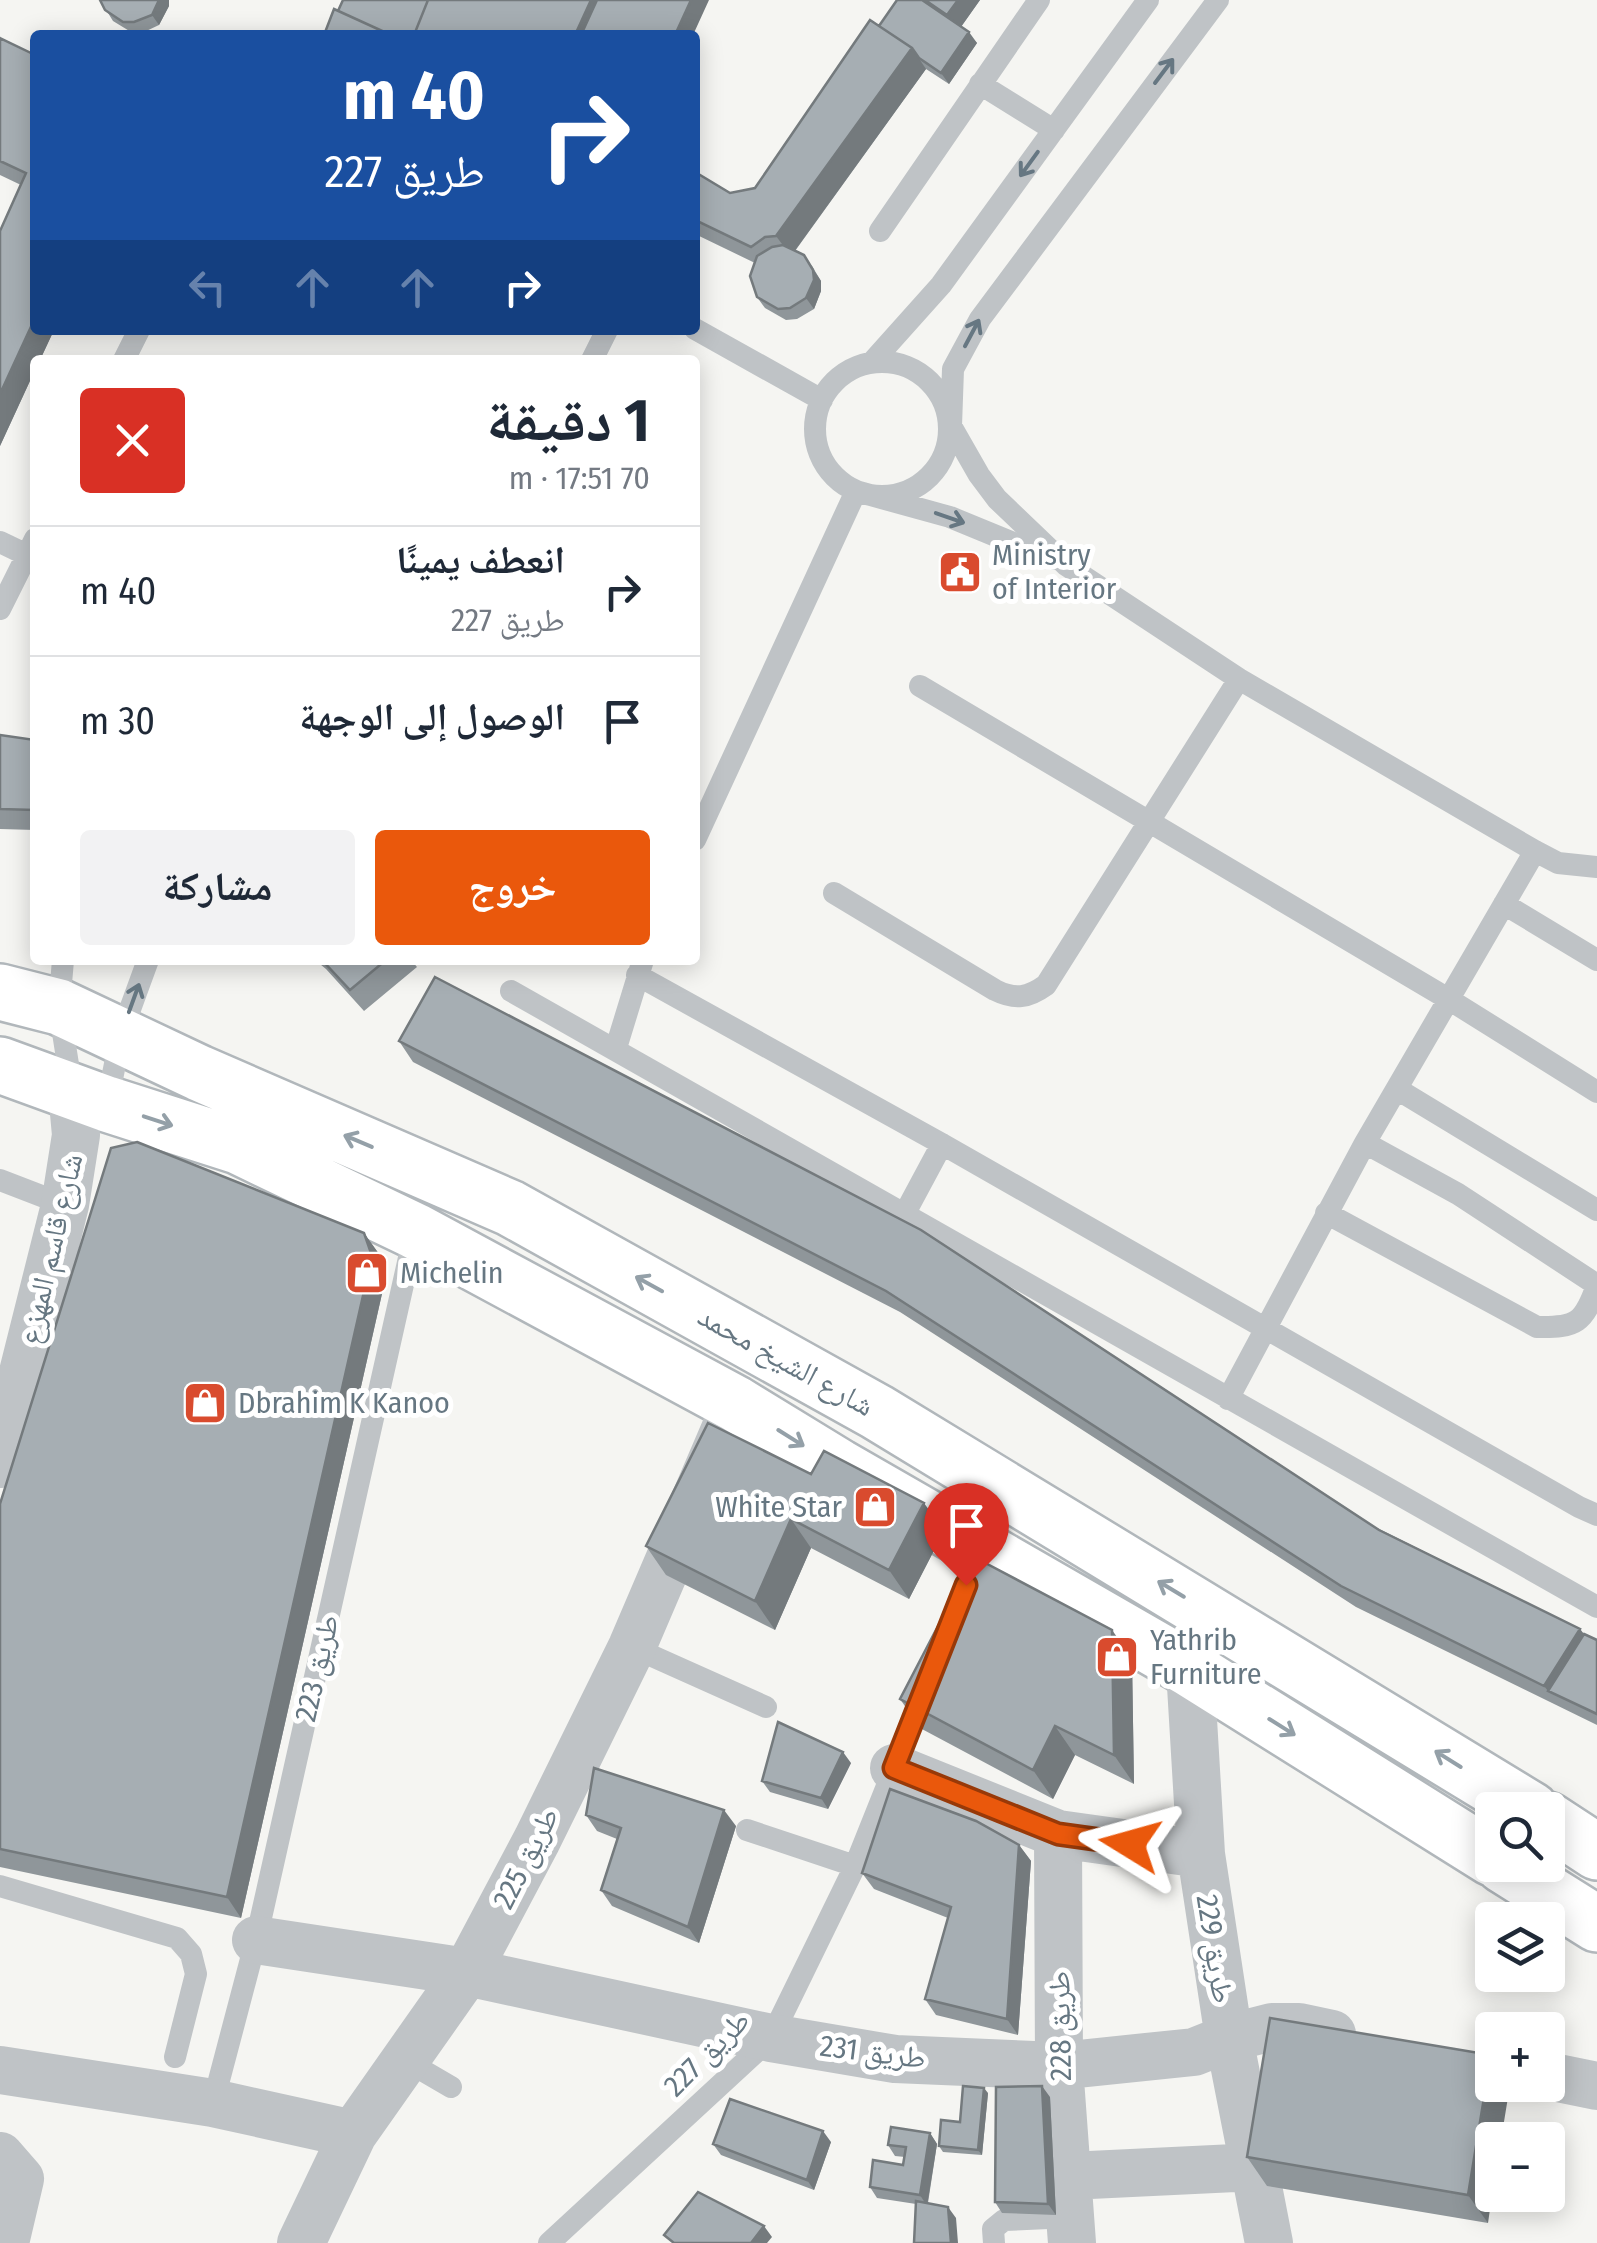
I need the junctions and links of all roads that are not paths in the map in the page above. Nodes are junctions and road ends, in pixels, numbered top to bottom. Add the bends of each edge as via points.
1 (1039, 0) edge
2 (1148, 0) edge
3 (1218, 0) edge
4 (980, 84) junction
5 (1054, 130) junction
6 (880, 231) dead end
7 (700, 332) edge
8 (873, 361) junction
9 (822, 400) junction
10 (951, 426) junction
11 (856, 492) junction
12 (0, 542) edge
13 (30, 547) edge
14 (30, 549) edge
15 (1066, 565) junction
16 (0, 610) edge
17 (1239, 679) junction
18 (920, 686) dead end
19 (1150, 820) junction
20 (700, 829) edge
21 (1535, 851) junction
22 (1597, 867) edge
23 (834, 893) dead end
24 (1504, 904) junction
25 (1597, 960) edge
26 (146, 965) edge
27 (640, 967) edge
28 (61, 984) edge
29 (511, 991) dead end
30 (0, 992) edge
31 (1450, 1000) junction
32 (120, 1034) junction
33 (616, 1048) junction
34 (0, 1064) edge
35 (1397, 1089) junction
36 (1597, 1092) edge
37 (90, 1098) junction
38 (1365, 1142) junction
39 (942, 1144) junction
40 (0, 1180) edge
41 (65, 1205) junction
42 (1597, 1210) edge
43 (905, 1213) junction
44 (1326, 1213) junction
45 (416, 1231) junction
46 (1597, 1285) edge
47 (1266, 1330) junction
48 (1228, 1399) junction
49 (736, 1404) junction
50 (6, 1414) edge
51 (0, 1464) edge
52 (1597, 1514) edge
53 (1597, 1606) edge
54 (632, 1647) junction
55 (1190, 1669) junction
56 (930, 1676) edge
57 (766, 1707) dead end
58 (894, 1768) junction
59 (1567, 1829) edge
60 (747, 1830) dead end
61 (1058, 1834) junction
62 (1475, 1847) edge
63 (1201, 1854) junction
64 (855, 1866) junction
65 (1530, 1882) edge
66 (0, 1886) edge
67 (1597, 1924) edge
68 (256, 1940) junction
69 (467, 1972) junction
70 (771, 2038) junction
71 (1229, 2038) junction
72 (1376, 2042) edge
73 (175, 2057) dead end
74 (403, 2059) junction
75 (1058, 2066) junction
76 (0, 2070) edge
77 (1565, 2079) edge
78 (1597, 2086) edge
79 (451, 2087) dead end
80 (213, 2103) junction
81 (353, 2134) junction
82 (0, 2156) edge
83 (1256, 2167) junction
84 (1070, 2212) edge
85 (5, 2243) edge
86 (300, 2243) edge
87 (549, 2243) edge
88 (994, 2243) edge
89 (1268, 2243) edge

1 - 4 lane
2 - 5 lane
10 -> 3 lane via 953,370 980,319
4 - 5 lane
4 - 6 lane
5 -> 8 lane via 940,285
7 - 9 lane
8 - 9 lane via 850,368
8 - 10 lane via 904,364 929,378
9 - 11 lane via 814,418 818,452
10 - 11 lane via 948,449 930,478 880,497
10 - 15 lane via 998,499
11 -> 15 lane via 950,517
11 - 20 lane
12 - 13 lane
14 - 16 lane
15 - 17 lane
17 - 19 lane
17 - 21 lane
18 - 19 lane
19 - 23 lane via 1046,985 1021,998 995,990
19 - 31 lane
21 - 22 lane
21 - 24 lane
24 - 25 lane
24 - 31 lane
32 -> 26 lane
27 - 33 lane
27 - 39 lane
28 - 30 main road, شارع الشيخ محمد
28 - 32 main road, شارع الشيخ محمد
28 - 37 lane
29 - 33 lane
31 - 35 lane
31 - 36 lane
32 - 37 lane
59 -> 32 main road, شارع الشيخ محمد via 878,1412 510,1208
33 - 43 lane
34 - 37 main road, شارع الشيخ محمد
35 - 38 lane
35 - 42 lane
37 - 41 street, شارع قاسم المهزع via 76,1135
37 -> 45 main road, شارع الشيخ محمد via 238,1146
38 - 44 lane
38 - 46 lane
39 - 43 lane
39 - 47 lane
40 - 41 lane
41 - 50 street, شارع قاسم المهزع
43 - 48 lane
44 - 46 lane via 1537,1327 1566,1328 1587,1314
44 - 47 lane
45 - 49 main road, شارع الشيخ محمد
45 - 68 lane, طريق 223
47 - 48 lane
47 - 52 lane
48 - 53 lane
49 - 54 street, طريق 225
49 -> 55 main road, شارع الشيخ محمد via 977,1558
50 - 51 street, شارع قاسم المهزع
54 - 57 lane
54 - 69 street, طريق 225
55 -> 62 main road, شارع الشيخ محمد
55 - 63 street, طريق 229
56 - 58 lane, طريق 227
58 - 61 street
58 - 64 lane, طريق 227
60 - 64 lane
61 - 63 street
61 - 75 street, طريق 228
63 - 71 street, طريق 229
64 - 70 lane, طريق 227
65 - 67 main road
66 - 73 lane via 177,1938 196,1974
68 - 69 street, طريق 231
68 - 80 lane, طريق 223
69 - 70 street, طريق 231
69 - 74 street, طريق 225
70 - 75 street, طريق 231 via 895,2059
70 - 87 lane, طريق 227
71 - 72 street, طريق 231 via 1299,2027
71 - 75 street, طريق 231 via 1194,2052
71 - 83 street, طريق 229
74 - 79 lane
74 - 81 street, طريق 225
75 - 84 street, طريق 228
76 - 80 street
77 - 78 street
80 - 81 street
81 - 86 street, طريق 225
82 - 85 street via 20,2178
83 - 84 street
83 - 89 street, طريق 229
84 - 88 lane via 1004,2220 992,2229

